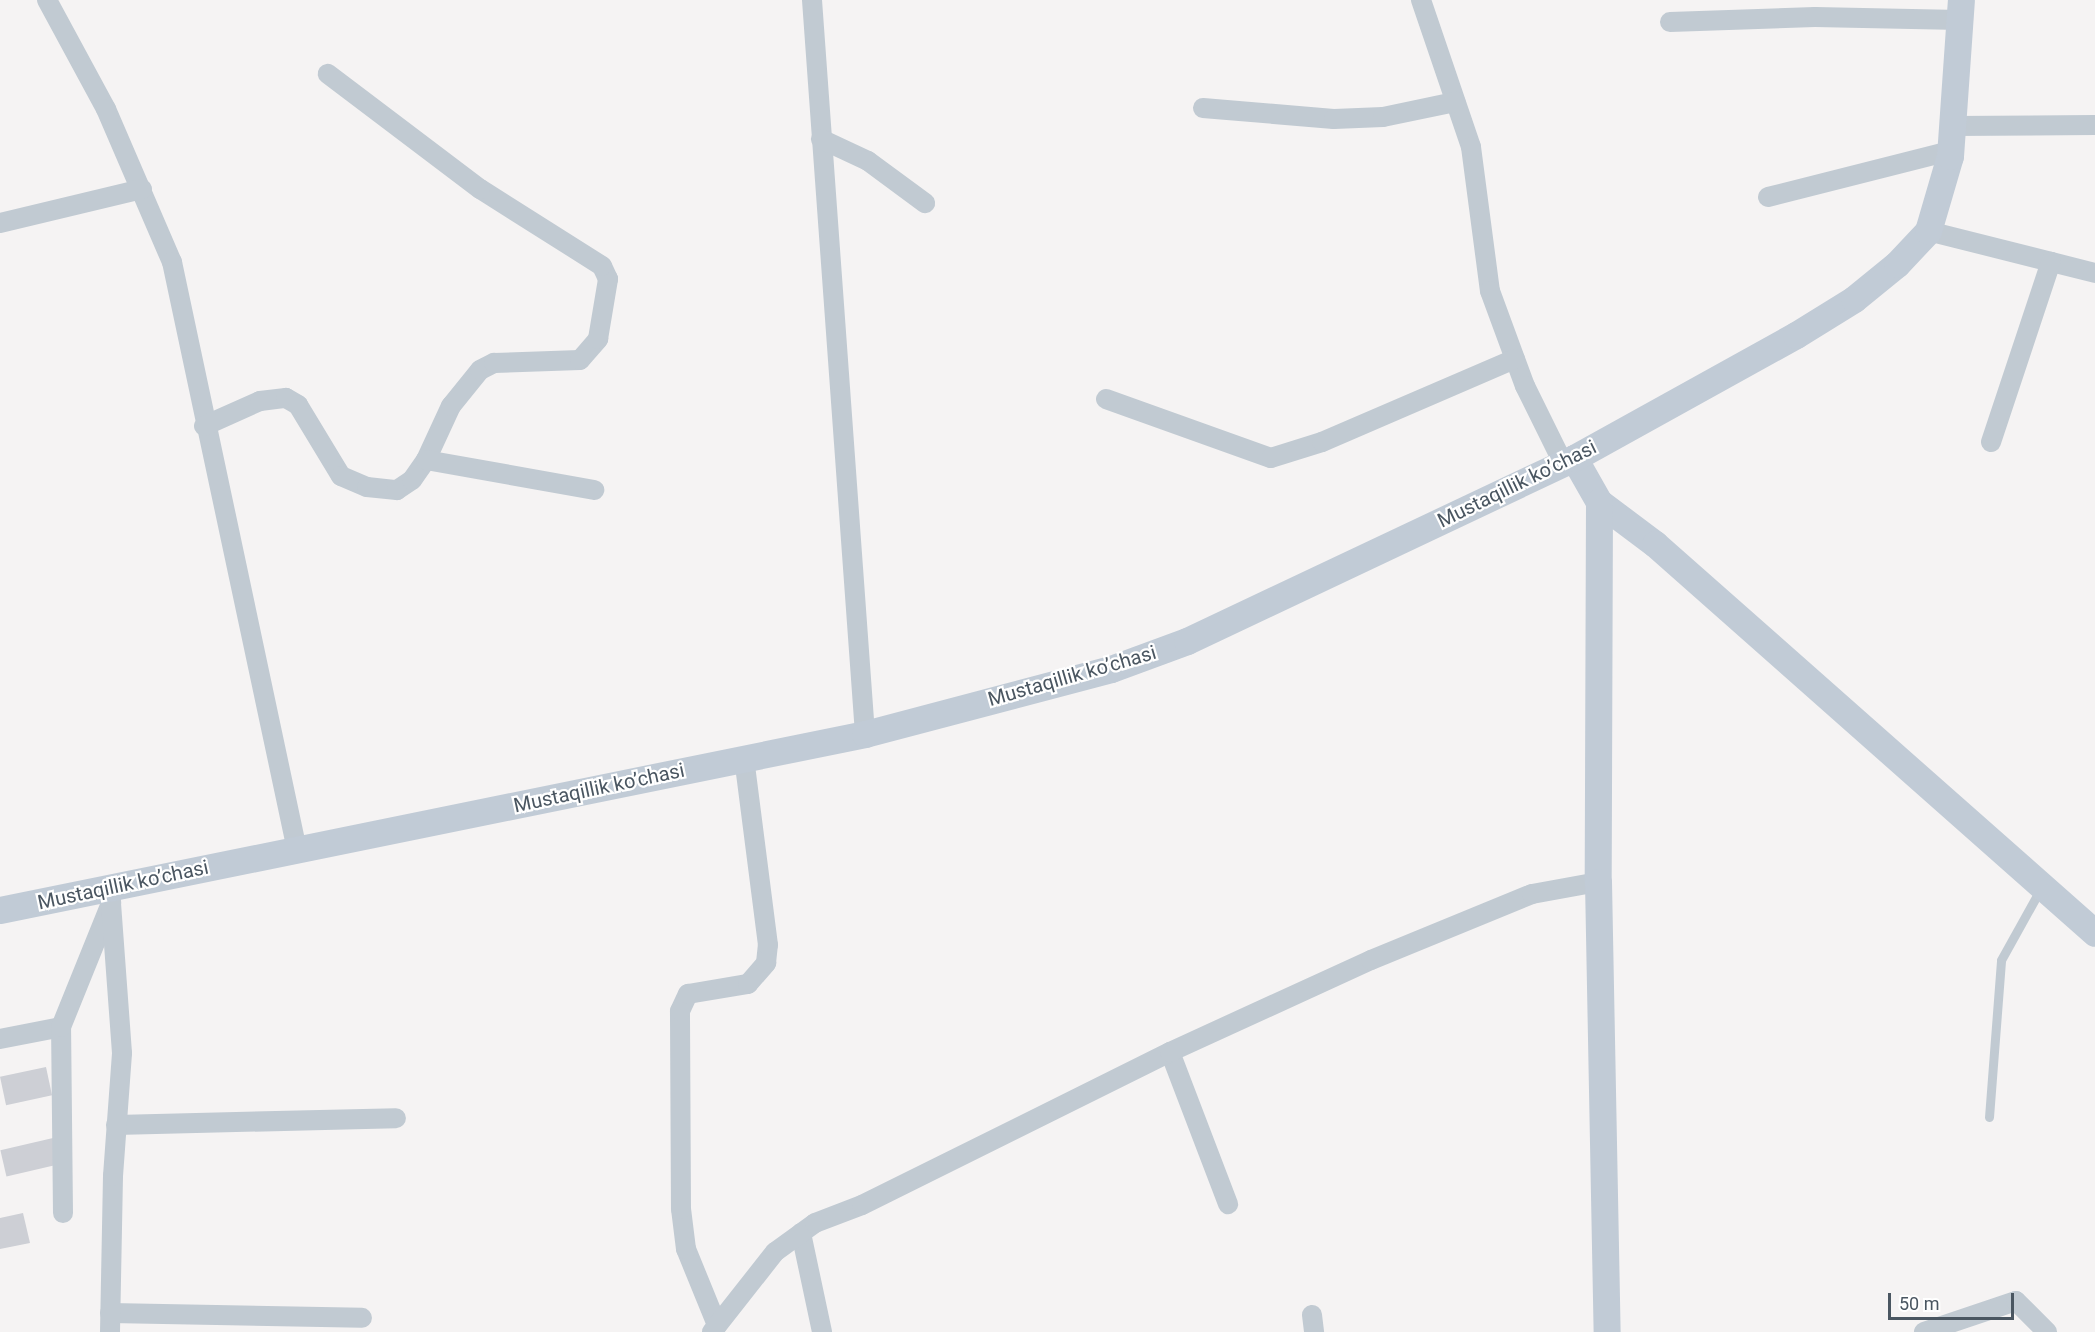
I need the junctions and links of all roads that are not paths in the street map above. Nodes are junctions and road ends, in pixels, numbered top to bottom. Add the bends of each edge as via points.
1 (46, 0) edge
2 (812, 0) edge
3 (1421, 0) edge
4 (1960, 10) edge
5 (1670, 22) dead end
6 (328, 74) dead end
7 (1455, 102) junction
8 (1203, 108) dead end
9 (2095, 125) edge
10 (1952, 139) junction
11 (821, 140) junction
12 (142, 189) junction
13 (1768, 197) dead end
14 (925, 203) dead end
15 (0, 223) edge
16 (1928, 231) junction
17 (2051, 262) junction
18 (2095, 273) edge
19 (1515, 359) junction
20 (1106, 399) dead end
21 (204, 426) junction
22 (1991, 442) dead end
23 (426, 459) junction
24 (1568, 460) junction
25 (594, 490) dead end
26 (1599, 502) junction
27 (865, 734) junction
28 (744, 759) junction
29 (297, 850) junction
30 (1598, 882) junction
31 (2043, 886) junction
32 (111, 896) junction
33 (0, 910) edge
34 (2095, 933) edge
35 (61, 1027) junction
36 (0, 1039) edge
37 (1170, 1052) junction
38 (1989, 1117) dead end
39 (396, 1118) dead end
40 (116, 1125) junction
41 (1228, 1204) dead end
42 (63, 1212) dead end
43 (801, 1233) junction
44 (362, 1318) dead end
45 (110, 1322) edge
46 (714, 1329) edge
47 (822, 1332) edge
48 (1607, 1332) edge
49 (1924, 1332) edge
50 (2047, 1332) edge

1 - 12 street via 106,109
2 - 11 street
3 - 7 street
4 - 5 street
4 - 10 main road
6 - 23 street via 480,189 589,255 606,272 598,339 589,354 580,360 494,363 480,370 451,406
7 - 8 street via 1383,117 1334,119
7 - 19 street via 1471,147 1490,291
9 - 10 street
10 - 13 street
10 - 16 main road
11 - 14 street via 868,161
11 - 27 street
12 - 15 street
12 - 21 street via 172,262
16 - 17 street
16 - 24 main road, Mustaqillik ko’chasi via 1854,299
17 - 18 street
17 - 22 street
19 - 20 street via 1322,442 1271,458
19 - 24 street
21 - 23 street via 260,401 286,398 298,405 331,463 354,484 397,490 412,480
21 - 29 street
23 - 25 street
24 - 26 main road
24 - 27 main road, Mustaqillik ko’chasi via 1187,641 1111,669
26 - 30 main road
26 - 31 main road via 1655,544
27 - 28 main road, Mustaqillik ko’chasi
28 - 29 main road, Mustaqillik ko’chasi
28 - 46 street via 768,945 766,963 748,984 696,990 683,1000 680,1011 681,1209 686,1249
29 - 32 main road, Mustaqillik ko’chasi
30 - 37 street via 1532,894
30 - 48 main road
31 - 34 main road
31 - 38 lane via 2001,960
32 - 33 main road, Mustaqillik ko’chasi
32 - 35 street
32 - 40 street via 122,1053
35 - 36 street
35 - 42 street
37 - 41 street
37 - 43 street
39 - 40 street
40 - 45 street
43 - 46 street via 775,1252
43 - 47 street
44 - 45 street
49 - 50 street via 2016,1301

